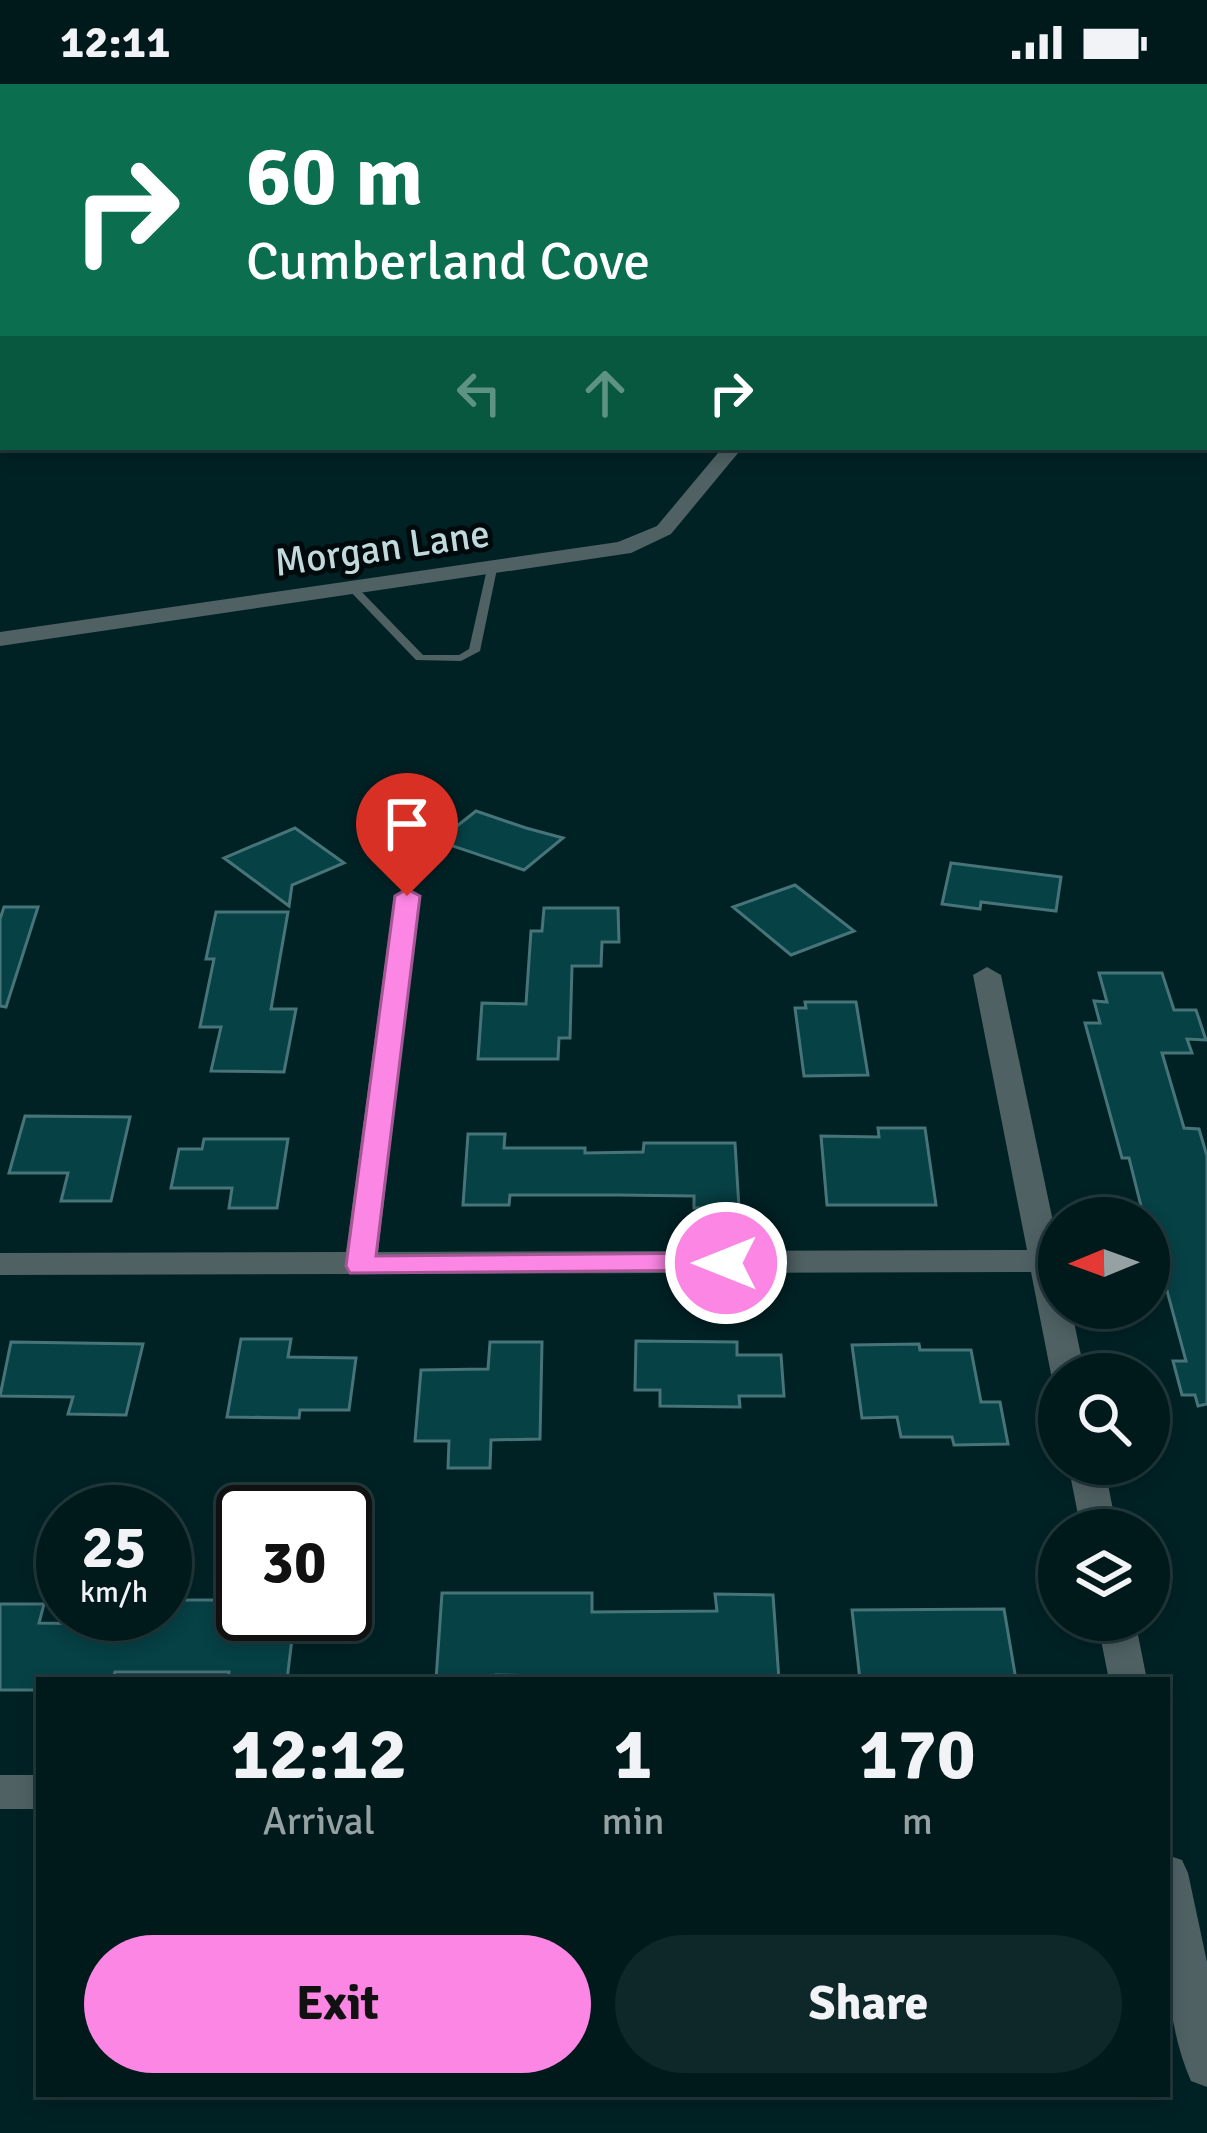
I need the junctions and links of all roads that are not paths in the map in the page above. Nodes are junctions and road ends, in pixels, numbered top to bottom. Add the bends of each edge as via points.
1 (731, 450) edge
2 (492, 569) junction
3 (353, 589) junction
4 (0, 639) edge
5 (407, 896) dead end
6 (987, 975) dead end
7 (1038, 1222) edge
8 (1038, 1261) edge
9 (0, 1264) edge
10 (360, 1266) junction
11 (1121, 1641) edge
12 (1127, 1677) edge
13 (0, 1792) edge
14 (36, 1792) edge
15 (1170, 1887) edge
16 (1207, 2066) edge

1 - 2 street, Morgan Lane via 664,530 623,548
2 - 3 street, Morgan Lane
2 - 3 lane via 474,651 461,658 420,658
3 - 4 street, Morgan Lane
5 - 10 street
6 - 7 street
8 - 10 street
9 - 10 street
11 - 12 street
13 - 14 street
15 - 16 street

